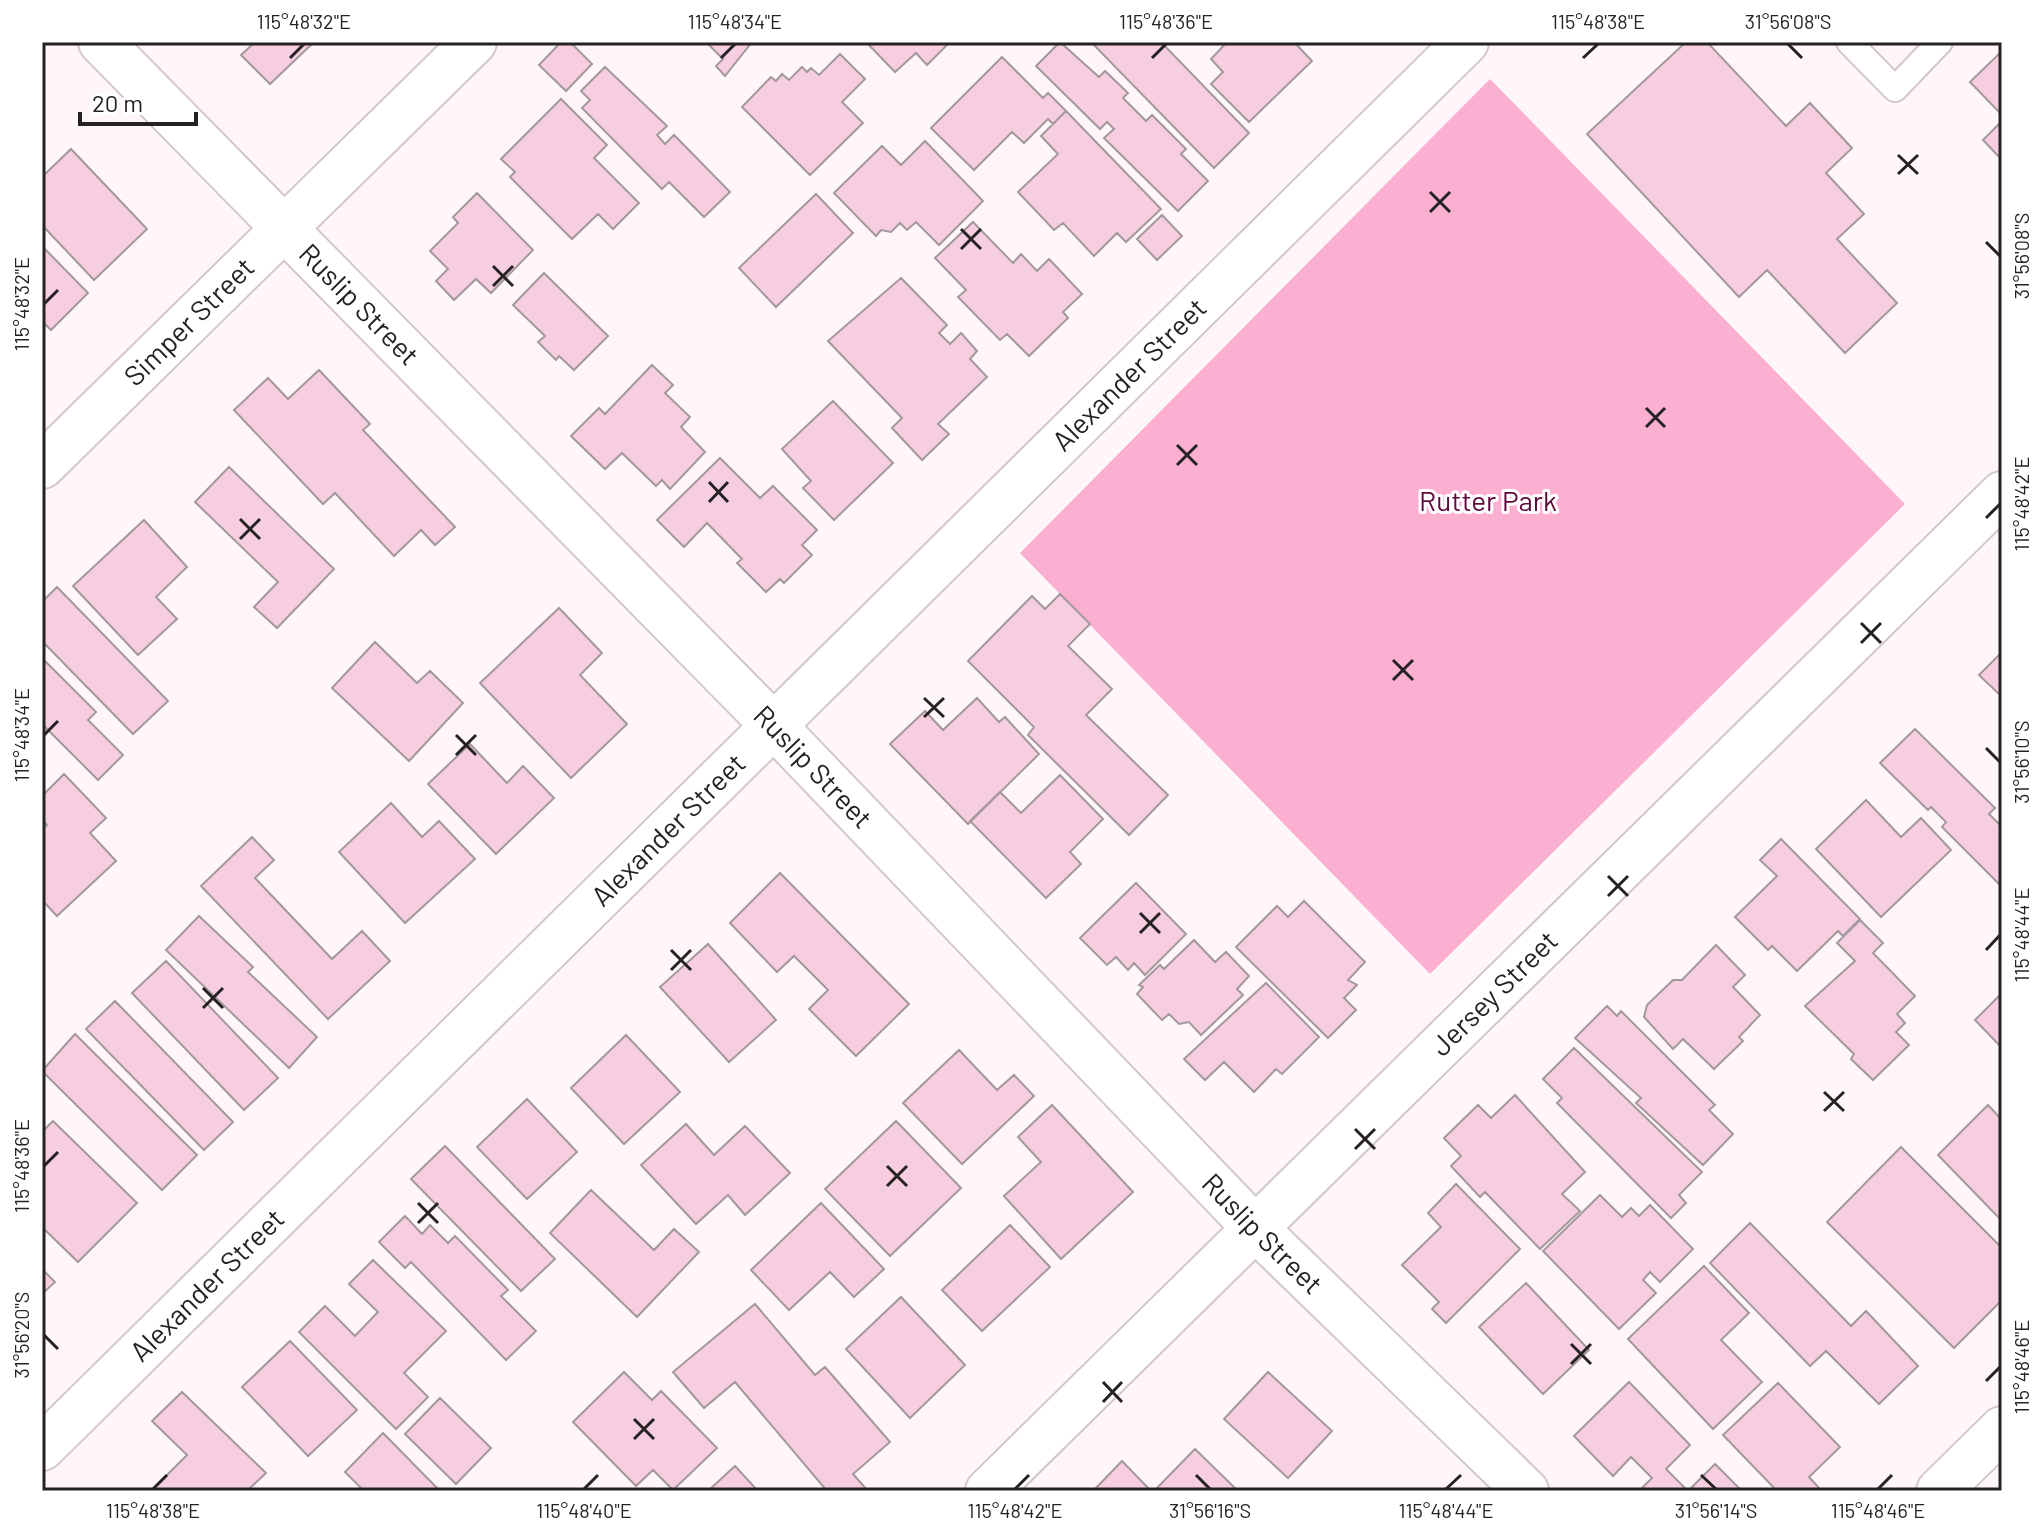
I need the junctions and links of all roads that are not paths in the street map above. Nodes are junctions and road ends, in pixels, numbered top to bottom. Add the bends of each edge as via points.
1 (101, 42) edge
2 (474, 42) edge
3 (1466, 42) edge
4 (1849, 42) edge
5 (1940, 42) edge
6 (284, 227) junction
7 (42, 466) edge
8 (2002, 494) edge
9 (774, 726) junction
10 (1255, 1228) junction
11 (2002, 1429) edge
12 (42, 1448) edge
13 (988, 1491) edge
14 (1526, 1491) edge
15 (1939, 1491) edge

1 - 6 street, Ruslip Street
2 - 6 street, Simper Street
3 - 9 street, Alexander Street
4 - 5 lane via 1895,89
6 - 7 street, Simper Street
6 - 9 street, Ruslip Street
8 - 10 street, Jersey Street
9 - 10 street, Ruslip Street
9 - 12 street, Alexander Street
10 - 13 street, Jersey Street
10 - 14 street, Ruslip Street
11 - 15 street

